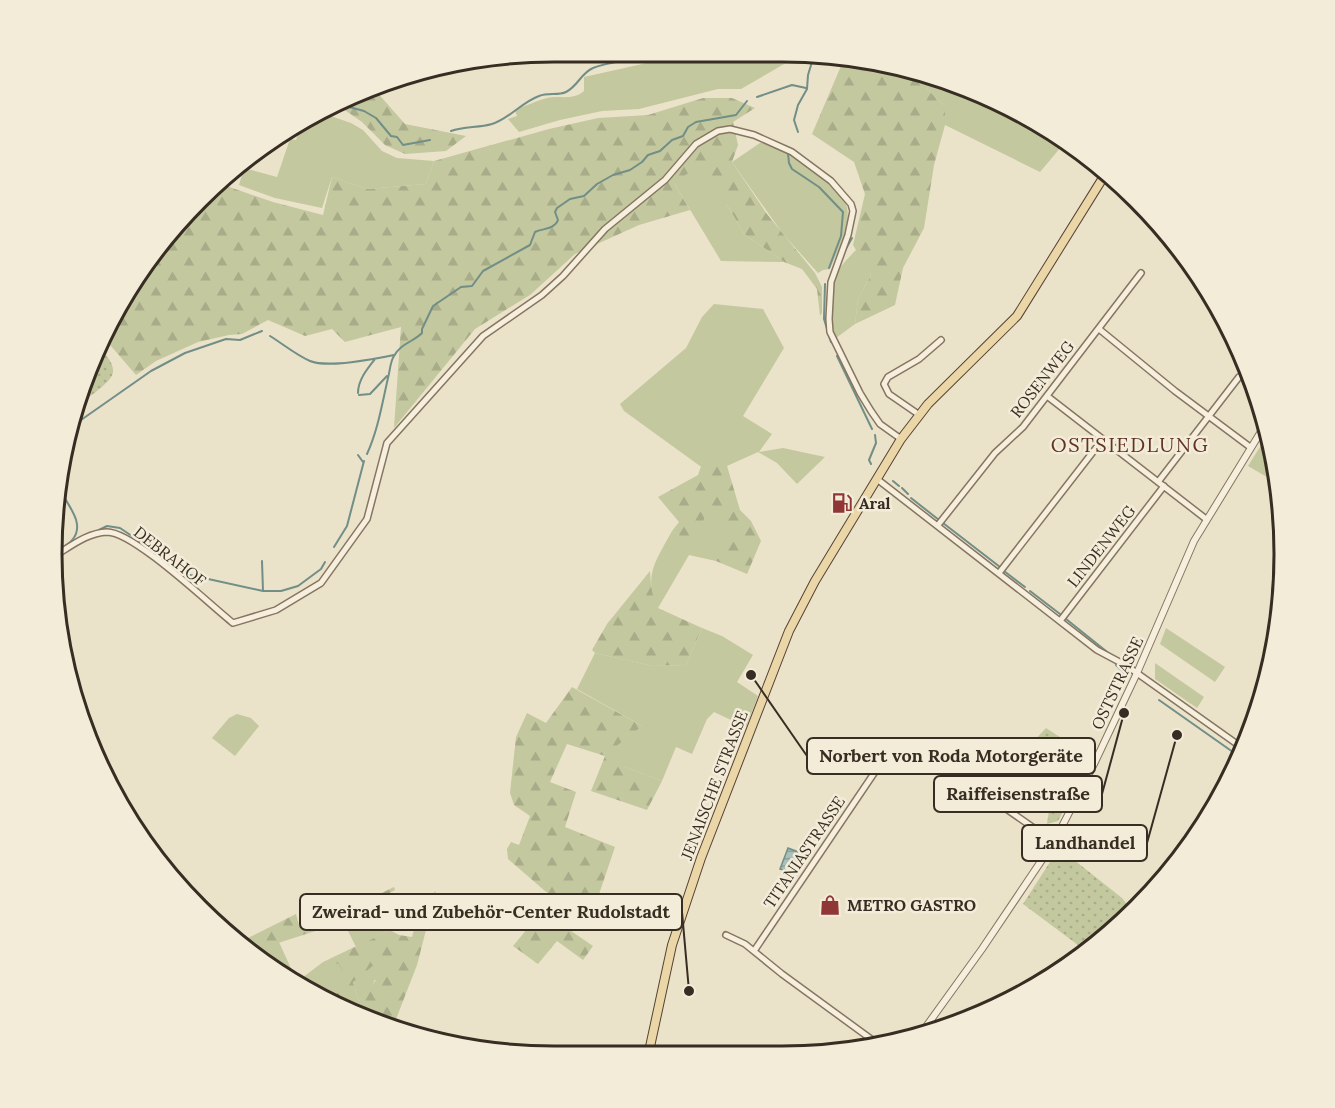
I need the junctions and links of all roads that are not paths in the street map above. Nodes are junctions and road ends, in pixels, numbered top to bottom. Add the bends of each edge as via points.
1 (1102, 180) edge
2 (1141, 273) dead end
3 (1099, 329) junction
4 (941, 340) dead end
5 (1239, 377) dead end
6 (1047, 396) junction
7 (918, 414) junction
8 (1210, 417) junction
9 (1259, 434) edge
10 (901, 439) junction
11 (1103, 439) junction
12 (1250, 447) junction
13 (877, 478) junction
14 (1158, 482) junction
15 (1164, 486) junction
16 (1206, 519) junction
17 (938, 525) junction
18 (62, 551) edge
19 (999, 573) junction
20 (1060, 621) junction
21 (1137, 673) junction
22 (1235, 744) edge
23 (1054, 842) junction
24 (726, 935) dead end
25 (754, 951) junction
26 (928, 1023) edge
27 (870, 1038) edge
28 (651, 1046) edge

1 - 7 main road, JENAISCHE STRASSE via 1017,316
2 - 3 street, ROSENWEG
3 - 6 street, ROSENWEG
3 - 8 street
4 - 7 street via 920,359 888,377 884,384 889,394
5 - 8 street
6 - 11 street
6 - 17 street, ROSENWEG
7 - 10 main road, JENAISCHE STRASSE
8 - 12 street
8 - 14 street
9 - 12 street, OSTSTRASSE
10 - 13 main road, JENAISCHE STRASSE
10 - 18 street, DEBRAHOF via 880,424 871,411 830,332 831,282 849,235 851,204 831,181 792,152 730,129 696,144 665,180 605,229 549,289 483,336 387,443 367,519 321,583 276,610 233,623 151,555 119,534 97,533
11 - 14 street
11 - 19 street
12 - 16 street, OSTSTRASSE
13 - 17 street
13 - 28 main road, JENAISCHE STRASSE via 789,631 679,924 667,961
14 - 15 street
15 - 16 street
15 - 20 street, LINDENWEG
16 - 21 street, OSTSTRASSE
17 - 19 street
19 - 20 street
20 - 21 street via 1097,650
21 - 22 street
21 - 23 street, OSTSTRASSE
23 - 25 street, TITANIASTRASSE via 926,755 907,746 898,748 885,757
23 - 26 street, OSTSTRASSE
24 - 25 street
25 - 27 street

